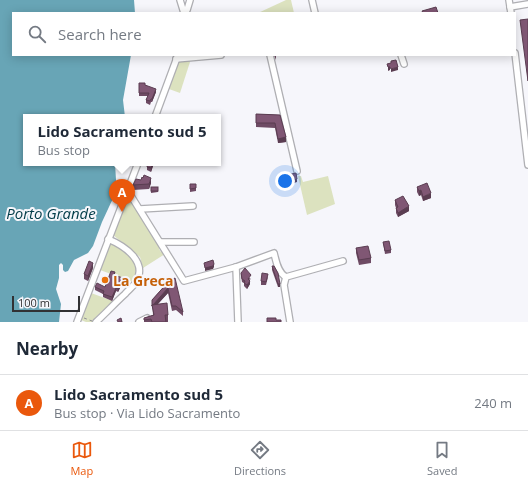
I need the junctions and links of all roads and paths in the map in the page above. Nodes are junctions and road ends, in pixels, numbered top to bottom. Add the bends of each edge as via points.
1 (180, 0) edge
2 (190, 0) edge
3 (312, 0) edge
4 (509, 0) edge
5 (528, 4) edge
6 (510, 10) edge
7 (184, 12) edge
8 (315, 12) edge
9 (198, 56) edge
10 (270, 56) edge
11 (402, 56) edge
12 (515, 56) edge
13 (177, 57) edge
14 (404, 64) dead end
15 (156, 114) edge
16 (528, 165) edge
17 (137, 166) edge
18 (297, 172) edge
19 (128, 191) junction
20 (193, 206) dead end
21 (140, 208) junction
22 (108, 240) junction
23 (161, 242) junction
24 (194, 242) dead end
25 (343, 261) dead end
26 (236, 267) junction
27 (286, 277) junction
28 (80, 316) junction
29 (147, 318) edge
30 (77, 322) edge
31 (95, 322) edge
32 (139, 322) edge
33 (238, 322) edge
34 (290, 322) edge

1 - 7 street
2 - 7 street
3 - 8 street
4 - 6 street
5 - 6 street
9 - 13 street
10 - 18 street
11 - 14 street
12 - 16 street
13 - 15 street
17 - 19 street
19 - 21 street
19 - 22 street
20 - 21 street
21 - 23 street
22 - 28 street
22 - 31 street via 117,243 134,256 138,262 139,272 135,283
23 - 24 street
23 - 26 street via 182,282
25 - 27 street
26 - 27 street via 274,253 280,271
26 - 33 street
27 - 34 street via 284,285
28 - 30 street
28 - 31 path
29 - 32 street

